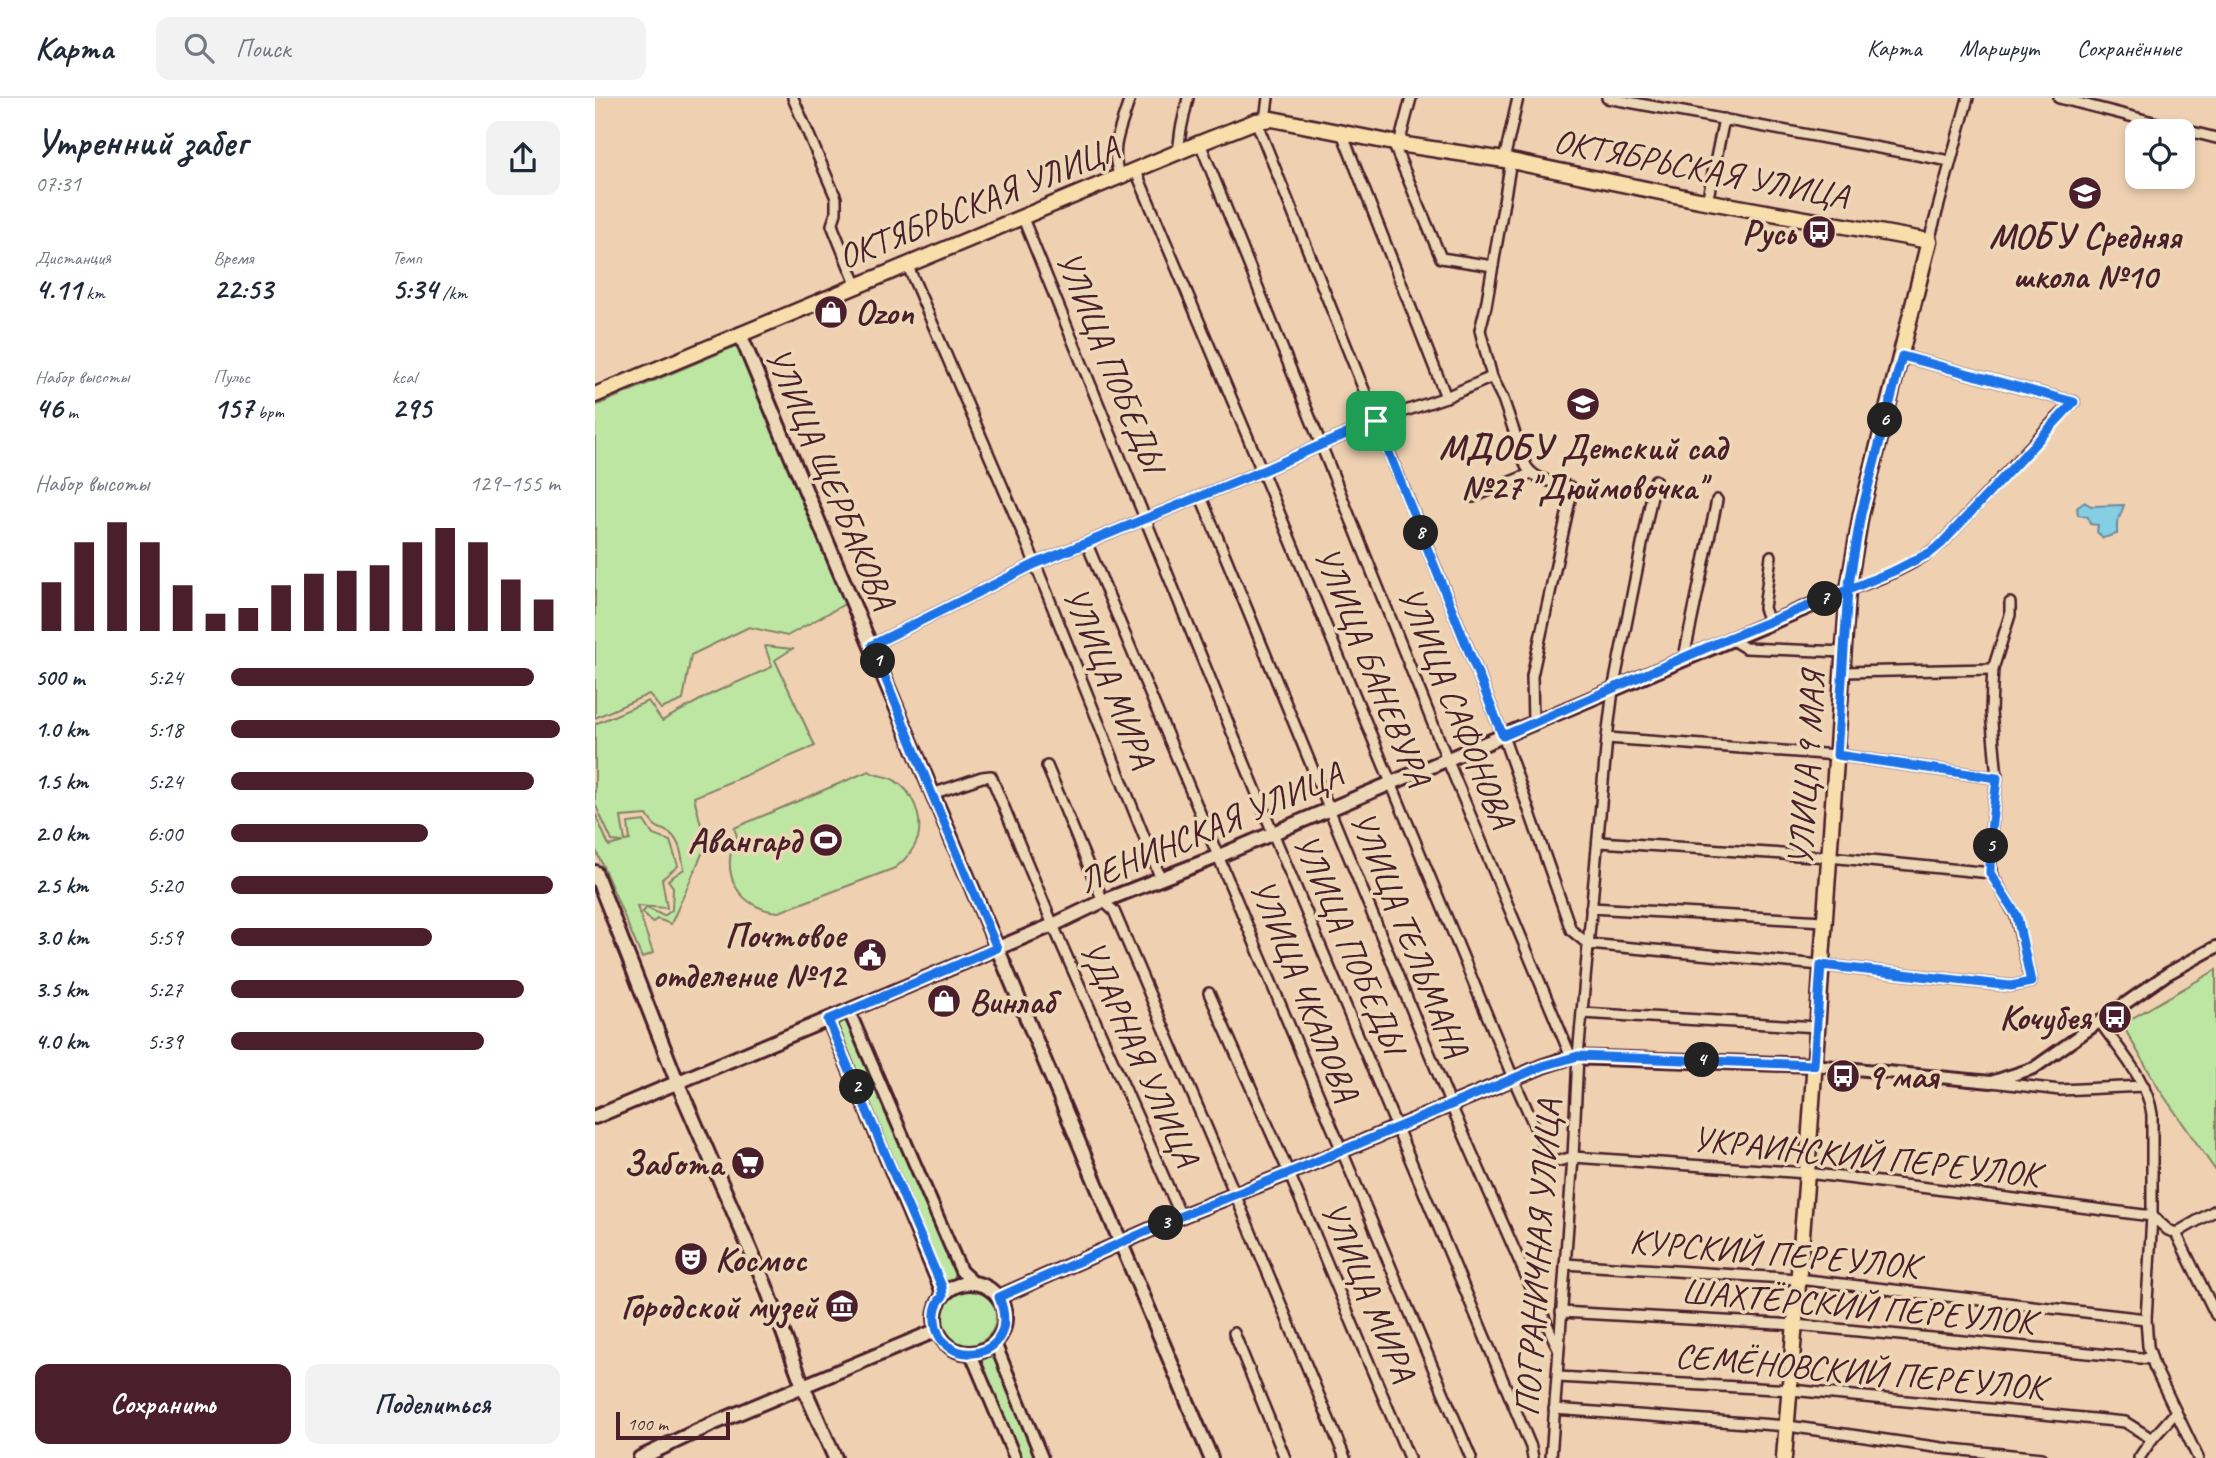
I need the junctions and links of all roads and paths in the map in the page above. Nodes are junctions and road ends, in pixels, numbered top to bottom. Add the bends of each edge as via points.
1 (793, 98) edge
2 (1129, 98) edge
3 (1188, 98) edge
4 (1268, 98) edge
5 (1411, 98) edge
6 (1518, 98) edge
7 (1607, 98) edge
8 (1968, 98) edge
9 (2059, 98) edge
10 (1724, 119) junction
11 (1261, 120) junction
12 (1342, 133) junction
13 (2216, 138) edge
14 (1200, 142) junction
15 (1396, 143) junction
16 (1178, 152) junction
17 (1507, 160) junction
18 (1950, 160) junction
19 (1135, 169) junction
20 (1120, 176) junction
21 (1707, 202) junction
22 (1022, 216) junction
23 (1930, 241) junction
24 (907, 264) junction
25 (1493, 266) junction
26 (856, 284) junction
27 (740, 334) junction
28 (1902, 356) junction
29 (1492, 377) junction
30 (595, 395) edge
31 (1446, 397) junction
32 (1376, 421) junction
33 (1322, 444) junction
34 (1262, 471) junction
35 (1531, 474) junction
36 (1655, 480) dead end
37 (1201, 496) junction
38 (1473, 498) dead end
39 (1717, 500) dead end
40 (1145, 519) junction
41 (1087, 544) junction
42 (1771, 556) dead end
43 (1035, 564) junction
44 (1848, 590) junction
45 (2010, 603) dead end
46 (1769, 622) junction
47 (1729, 638) junction
48 (872, 645) junction
49 (1845, 652) junction
50 (1684, 657) junction
51 (1993, 669) junction
52 (1843, 672) junction
53 (1613, 690) junction
54 (1533, 724) junction
55 (1503, 736) junction
56 (1607, 738) junction
57 (1837, 755) junction
58 (1447, 759) junction
59 (1047, 766) dead end
60 (1997, 778) junction
61 (1390, 782) junction
62 (932, 794) junction
63 (1328, 809) junction
64 (1273, 833) junction
65 (1599, 842) junction
66 (1219, 856) junction
67 (1829, 857) junction
68 (595, 872) edge
69 (1990, 873) junction
70 (1161, 879) junction
71 (1104, 901) junction
72 (1591, 908) junction
73 (1824, 921) junction
74 (1053, 925) junction
75 (1588, 944) junction
76 (2216, 947) edge
77 (997, 948) junction
78 (1821, 965) junction
79 (1209, 993) dead end
80 (849, 1011) junction
81 (1582, 1013) junction
82 (828, 1020) junction
83 (2100, 1021) junction
84 (1817, 1027) junction
85 (1575, 1056) junction
86 (1814, 1065) junction
87 (1513, 1078) junction
88 (1991, 1082) junction
89 (678, 1084) junction
90 (2144, 1086) junction
91 (1450, 1104) junction
92 (595, 1117) edge
93 (1398, 1127) junction
94 (1341, 1150) junction
95 (1573, 1157) junction
96 (1289, 1173) junction
97 (1807, 1173) junction
98 (1235, 1194) junction
99 (2216, 1210) edge
100 (1181, 1216) junction
101 (2152, 1216) junction
102 (2176, 1233) junction
103 (1120, 1244) junction
104 (1565, 1264) junction
105 (1798, 1279) junction
106 (974, 1283) junction
107 (943, 1296) junction
108 (999, 1297) junction
109 (1561, 1312) junction
110 (2216, 1315) edge
111 (2146, 1319) junction
112 (1795, 1325) junction
113 (936, 1331) junction
114 (1234, 1333) dead end
115 (995, 1343) junction
116 (1559, 1351) junction
117 (971, 1354) junction
118 (2151, 1359) junction
119 (1558, 1377) junction
120 (803, 1386) junction
121 (1791, 1390) junction
122 (1554, 1409) junction
123 (2176, 1412) junction
124 (1788, 1426) junction
125 (2152, 1438) junction
126 (640, 1458) edge
127 (835, 1458) edge
128 (1016, 1458) edge
129 (1042, 1458) edge
130 (1211, 1458) edge
131 (1285, 1458) edge
132 (1345, 1458) edge
133 (1409, 1458) edge
134 (1471, 1458) edge
135 (1533, 1458) edge
136 (1551, 1458) edge
137 (1784, 1458) edge
138 (2042, 1458) edge
139 (2139, 1458) edge
140 (2197, 1458) edge

1 - 26 street via 836,198 832,225
2 - 20 street via 1114,153
3 - 16 street
4 - 11 street
5 - 15 street
6 - 17 street
7 - 10 street
8 - 18 street, УЛИЦА 9 МАЯ
9 - 13 street
10 - 18 street
10 - 21 street
11 - 12 main road, ОКТЯБРЬСКАЯ УЛИЦА
11 - 14 main road, ОКТЯБРЬСКАЯ УЛИЦА
11 - 32 street
12 - 15 main road, ОКТЯБРЬСКАЯ УЛИЦА
12 - 31 street
14 - 16 main road, ОКТЯБРЬСКАЯ УЛИЦА
14 - 33 street, УЛИЦА САФОНОВА
15 - 17 main road, ОКТЯБРЬСКАЯ УЛИЦА
15 - 25 street via 1441,258
16 - 19 main road, ОКТЯБРЬСКАЯ УЛИЦА
17 - 21 main road, ОКТЯБРЬСКАЯ УЛИЦА
17 - 25 street
18 - 23 street, УЛИЦА 9 МАЯ
19 - 20 main road, ОКТЯБРЬСКАЯ УЛИЦА
19 - 34 street, УЛИЦА БАНЕВУРА
20 - 22 main road, ОКТЯБРЬСКАЯ УЛИЦА
21 - 23 main road, ОКТЯБРЬСКАЯ УЛИЦА
22 - 24 main road, ОКТЯБРЬСКАЯ УЛИЦА
22 - 40 street, УЛИЦА ПОБЕДЫ
23 - 28 main road, УЛИЦА 9 МАЯ
24 - 26 main road, ОКТЯБРЬСКАЯ УЛИЦА
24 - 43 street, УЛИЦА МИРА
25 - 29 street via 1480,330
26 - 27 main road, ОКТЯБРЬСКАЯ УЛИЦА
27 - 30 main road, ОКТЯБРЬСКАЯ УЛИЦА
27 - 48 main road, УЛИЦА ЩЕРБАКОВА
28 - 44 main road, УЛИЦА 9 МАЯ via 1861,514
28 - 44 street via 2074,402 1942,543 1896,570
29 - 31 street
29 - 35 street
31 - 32 street
32 - 33 street
32 - 55 street
33 - 34 street
33 - 58 street, УЛИЦА САФОНОВА
34 - 37 street
34 - 61 street, УЛИЦА БАНЕВУРА
35 - 38 street
35 - 54 street via 1572,491 1532,676
36 - 53 street, ПОГРАНИЧНАЯ УЛИЦА
37 - 40 street
37 - 63 street, УЛИЦА ТЕЛЬМАНА
39 - 50 street
40 - 41 street
40 - 64 street, УЛИЦА ПОБЕДЫ
41 - 43 street
41 - 66 street, УЛИЦА ЧКАЛОВА
42 - 46 street via 1764,608
43 - 48 street
43 - 70 street, УЛИЦА МИРА
44 - 46 main road, ЛЕНИНСКАЯ УЛИЦА
44 - 49 main road, УЛИЦА 9 МАЯ
45 - 51 street
46 - 47 main road, ЛЕНИНСКАЯ УЛИЦА
47 - 49 street via 1745,648
47 - 50 main road, ЛЕНИНСКАЯ УЛИЦА
48 - 62 main road, УЛИЦА ЩЕРБАКОВА
49 - 52 main road, УЛИЦА 9 МАЯ
50 - 53 main road, ЛЕНИНСКАЯ УЛИЦА
51 - 52 street
51 - 60 street via 1991,712
52 - 57 main road, УЛИЦА 9 МАЯ
53 - 54 main road, ЛЕНИНСКАЯ УЛИЦА
53 - 56 street, ПОГРАНИЧНАЯ УЛИЦА
54 - 55 main road, ЛЕНИНСКАЯ УЛИЦА
55 - 58 main road, ЛЕНИНСКАЯ УЛИЦА
55 - 75 street via 1571,930
56 - 57 street
56 - 65 street, ПОГРАНИЧНАЯ УЛИЦА
57 - 60 street
57 - 67 main road, УЛИЦА 9 МАЯ
58 - 61 main road, ЛЕНИНСКАЯ УЛИЦА
58 - 85 street, УЛИЦА САФОНОВА
59 - 71 street
60 - 69 street
61 - 63 main road, ЛЕНИНСКАЯ УЛИЦА
61 - 87 street, УЛИЦА БАНЕВУРА
62 - 74 street, УДАРНАЯ УЛИЦА via 991,776
62 - 77 main road, УЛИЦА ЩЕРБАКОВА
63 - 64 main road, ЛЕНИНСКАЯ УЛИЦА
63 - 91 street, УЛИЦА ТЕЛЬМАНА
64 - 66 main road, ЛЕНИНСКАЯ УЛИЦА
64 - 93 street, УЛИЦА ПОБЕДЫ
65 - 67 street
65 - 72 street, ПОГРАНИЧНАЯ УЛИЦА
66 - 70 main road, ЛЕНИНСКАЯ УЛИЦА
66 - 94 street, УЛИЦА ЧКАЛОВА
67 - 69 street
67 - 73 main road, УЛИЦА 9 МАЯ
68 - 89 main road
69 - 78 street via 2017,916 2031,982 2011,986
70 - 71 main road, ЛЕНИНСКАЯ УЛИЦА
71 - 74 main road, ЛЕНИНСКАЯ УЛИЦА
71 - 98 street via 1114,911
72 - 73 street
72 - 75 street, ПОГРАНИЧНАЯ УЛИЦА
73 - 78 main road, УЛИЦА 9 МАЯ
74 - 77 main road, ЛЕНИНСКАЯ УЛИЦА
74 - 100 street, УДАРНАЯ УЛИЦА
75 - 78 street
75 - 81 street, ПОГРАНИЧНАЯ УЛИЦА
76 - 83 street via 2167,974
77 - 80 main road, ЛЕНИНСКАЯ УЛИЦА
77 - 103 main road, УЛИЦА ЩЕРБАКОВА
78 - 84 main road, УЛИЦА 9 МАЯ
79 - 96 street, УЛИЦА МИРА
80 - 82 main road, ЛЕНИНСКАЯ УЛИЦА
80 - 106 street via 961,1271
81 - 84 street
81 - 85 street, ПОГРАНИЧНАЯ УЛИЦА
82 - 89 main road, ЛЕНИНСКАЯ УЛИЦА
82 - 107 street
83 - 88 street via 2034,1068
83 - 90 street
84 - 86 main road, УЛИЦА 9 МАЯ
85 - 86 main road
85 - 87 main road
85 - 95 street, ПОГРАНИЧНАЯ УЛИЦА
86 - 88 street
86 - 97 main road, УЛИЦА 9 МАЯ
87 - 91 main road
87 - 95 street, УЛИЦА БАНЕВУРА via 1551,1163
88 - 90 street via 2060,1090
89 - 92 main road, ЛЕНИНСКАЯ УЛИЦА
89 - 120 main road via 765,1284
90 - 101 street via 2151,1114
91 - 93 main road
91 - 116 street, УЛИЦА ТЕЛЬМАНА
93 - 94 main road
93 - 135 street, УЛИЦА ПОБЕДЫ
94 - 96 main road
94 - 134 street, УЛИЦА ЧКАЛОВА
95 - 97 street, УКРАИНСКИЙ ПЕРЕУЛОК
95 - 104 street, ПОГРАНИЧНАЯ УЛИЦА
96 - 98 main road
96 - 133 street, УЛИЦА МИРА
97 - 101 street, УКРАИНСКИЙ ПЕРЕУЛОК
97 - 105 main road, УЛИЦА 9 МАЯ
98 - 100 main road
98 - 132 street
99 - 102 street
100 - 103 main road
101 - 102 street
101 - 111 street
102 - 110 street
103 - 108 main road
103 - 130 main road, УЛИЦА ЩЕРБАКОВА
104 - 105 street, КУРСКИЙ ПЕРЕУЛОК
104 - 109 street, ПОГРАНИЧНАЯ УЛИЦА
105 - 111 street, КУРСКИЙ ПЕРЕУЛОК
105 - 112 main road, УЛИЦА 9 МАЯ
106 - 107 main road via 961,1284
106 - 108 main road
107 - 113 main road via 936,1304
108 - 115 main road via 1005,1320
109 - 112 street, ШАХТЁРСКИЙ ПЕРЕУЛОК
109 - 116 street, ПОГРАНИЧНАЯ УЛИЦА
111 - 118 street
112 - 118 street, ШАХТЁРСКИЙ ПЕРЕУЛОК
112 - 121 main road, УЛИЦА 9 МАЯ
113 - 117 main road via 950,1348
113 - 120 main road
114 - 131 street
115 - 117 main road
115 - 129 street
116 - 119 street, ПОГРАНИЧНАЯ УЛИЦА
117 - 128 street
118 - 123 street
119 - 121 street, СЕМЁНОВСКИЙ ПЕРЕУЛОК
119 - 122 street, ПОГРАНИЧНАЯ УЛИЦА
120 - 126 main road
120 - 127 main road
121 - 124 main road, УЛИЦА 9 МАЯ
121 - 125 street, СЕМЁНОВСКИЙ ПЕРЕУЛОК via 2126,1422
122 - 124 street
122 - 136 street, ПОГРАНИЧНАЯ УЛИЦА
123 - 125 street
123 - 140 street
124 - 137 main road, УЛИЦА 9 МАЯ
124 - 138 street
125 - 139 street

